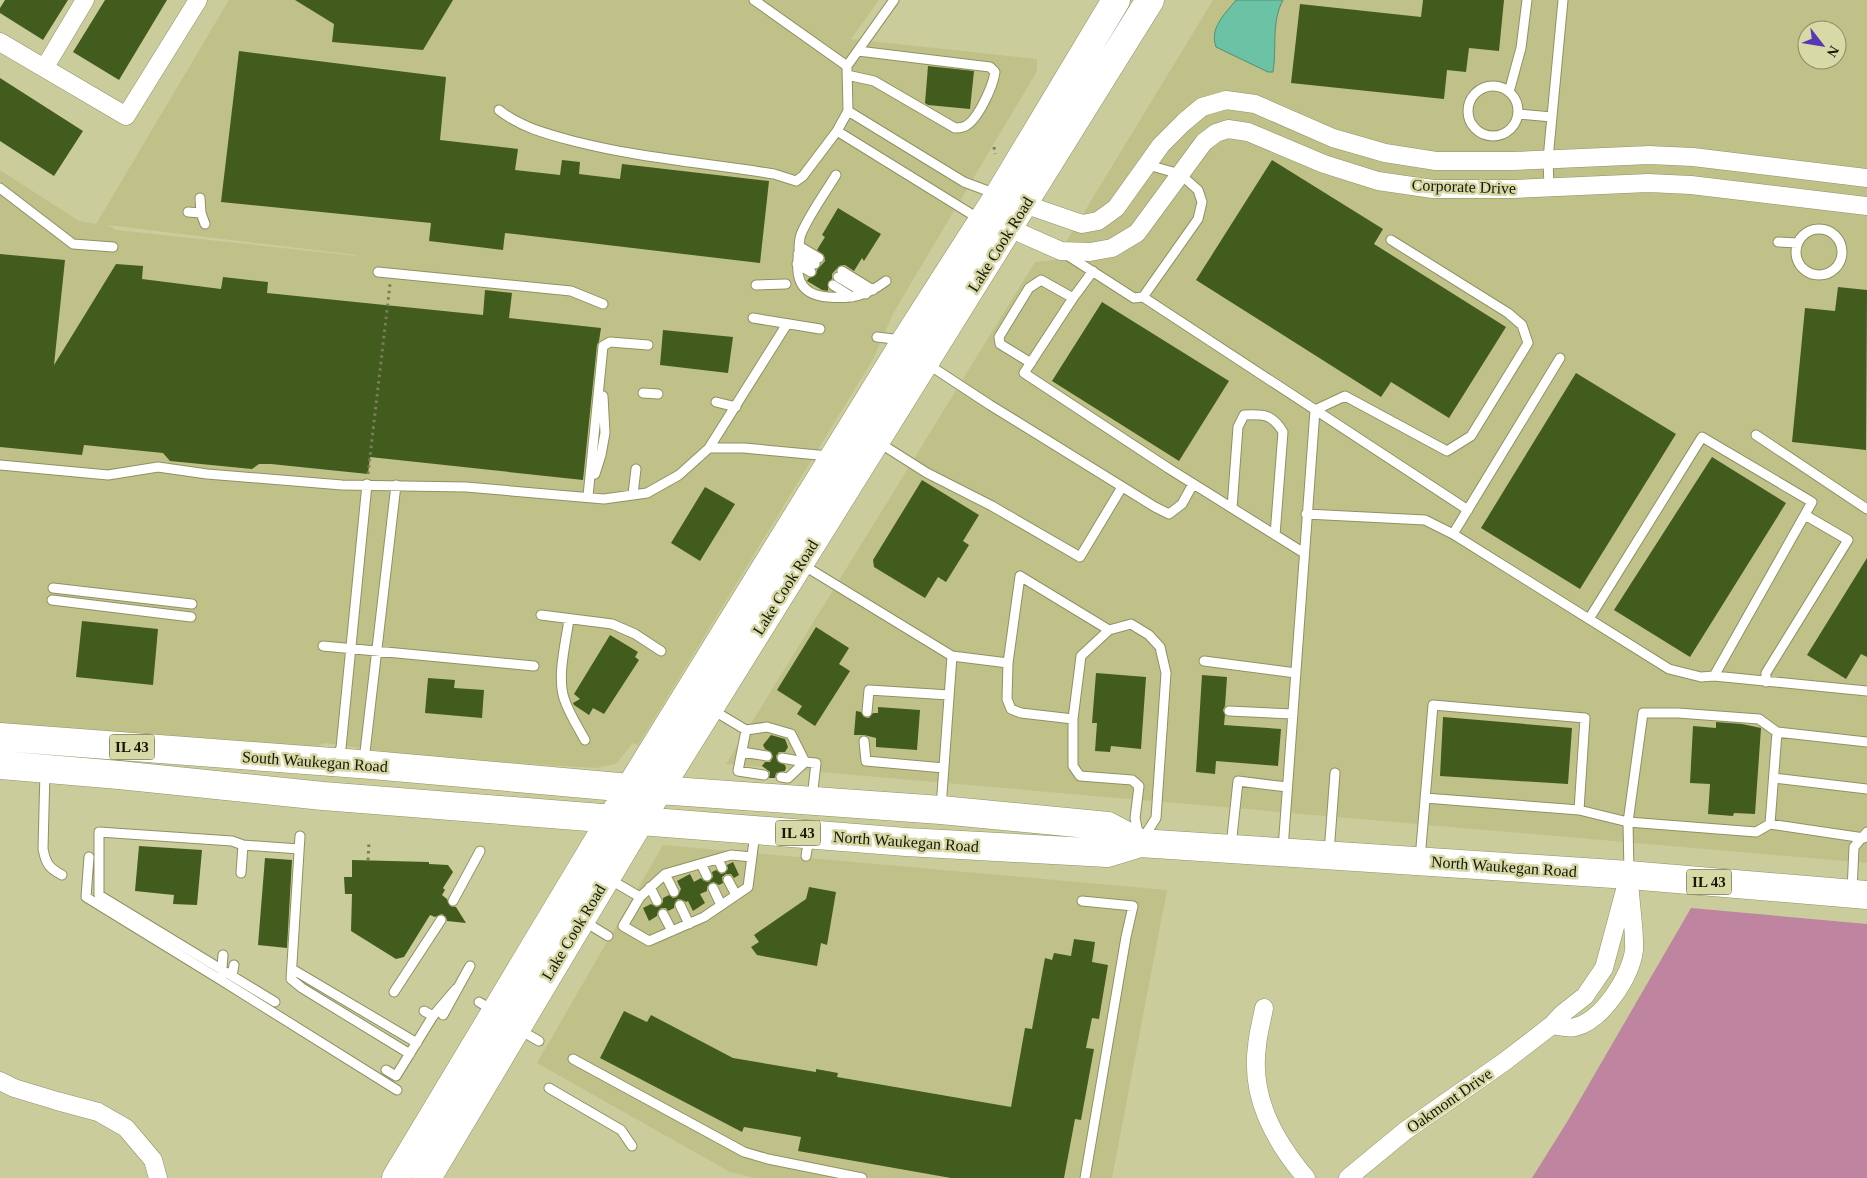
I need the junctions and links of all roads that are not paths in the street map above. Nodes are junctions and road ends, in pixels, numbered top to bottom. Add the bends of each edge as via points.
1 (85, 0) edge
2 (198, 0) edge
3 (754, 0) edge
4 (894, 0) edge
5 (1116, 0) edge
6 (1150, 0) edge
7 (1527, 0) edge
8 (1563, 0) edge
9 (0, 42) edge
10 (858, 51) junction
11 (45, 67) junction
12 (847, 71) junction
13 (1509, 92) junction
14 (499, 110) dead end
15 (848, 111) junction
16 (1518, 114) junction
17 (1552, 117) junction
18 (836, 131) junction
19 (1548, 159) junction
20 (1148, 165) junction
21 (1180, 174) junction
22 (836, 175) dead end
23 (1867, 178) edge
24 (0, 188) edge
25 (1549, 188) junction
26 (200, 198) dead end
27 (1012, 199) junction
28 (1867, 206) edge
29 (188, 212) dead end
30 (201, 213) junction
31 (205, 224) dead end
32 (995, 224) junction
33 (1391, 240) dead end
34 (1778, 242) dead end
35 (1798, 243) junction
36 (113, 247) dead end
37 (799, 250) junction
38 (1061, 251) junction
39 (797, 264) junction
40 (1092, 271) junction
41 (378, 272) dead end
42 (886, 281) dead end
43 (786, 284) dead end
44 (756, 285) dead end
45 (869, 292) junction
46 (852, 297) junction
47 (1143, 297) junction
48 (1073, 298) junction
49 (604, 304) dead end
50 (753, 318) dead end
51 (787, 324) junction
52 (820, 329) dead end
53 (877, 336) dead end
54 (906, 340) junction
55 (648, 345) dead end
56 (1560, 358) dead end
57 (926, 363) junction
58 (1031, 363) junction
59 (643, 393) dead end
60 (658, 394) dead end
61 (716, 402) dead end
62 (736, 407) junction
63 (1315, 410) junction
64 (1756, 436) dead end
65 (876, 441) junction
66 (709, 448) junction
67 (834, 457) junction
68 (0, 465) edge
69 (636, 470) dead end
70 (367, 484) junction
71 (1193, 484) junction
72 (396, 485) junction
73 (1122, 486) junction
74 (634, 494) junction
75 (590, 496) junction
76 (1232, 508) junction
77 (1867, 509) edge
78 (1468, 510) junction
79 (1306, 514) junction
80 (1805, 515) junction
81 (1453, 534) junction
82 (1275, 535) junction
83 (1304, 553) junction
84 (800, 563) junction
85 (53, 588) dead end
86 (52, 600) dead end
87 (192, 604) dead end
88 (541, 615) dead end
89 (191, 617) dead end
90 (569, 619) junction
91 (1589, 619) junction
92 (1109, 630) junction
93 (323, 646) dead end
94 (351, 649) junction
95 (661, 651) dead end
96 (377, 652) junction
97 (952, 656) junction
98 (1204, 661) dead end
99 (1008, 663) junction
100 (534, 666) dead end
101 (1296, 673) junction
102 (1714, 676) junction
103 (1766, 682) junction
104 (1867, 691) edge
105 (949, 694) junction
106 (710, 709) junction
107 (1229, 710) dead end
108 (867, 712) dead end
109 (1293, 714) junction
110 (1072, 719) junction
111 (746, 730) junction
112 (1778, 732) junction
113 (0, 737) edge
114 (585, 740) dead end
115 (864, 741) dead end
116 (1867, 742) edge
117 (742, 752) junction
118 (46, 755) junction
119 (767, 756) dead end
120 (782, 758) dead end
121 (332, 762) junction
122 (805, 762) junction
123 (0, 765) edge
124 (372, 765) junction
125 (944, 768) junction
126 (1335, 774) dead end
127 (764, 775) dead end
128 (781, 777) dead end
129 (1774, 778) junction
130 (1287, 787) junction
131 (630, 788) junction
132 (659, 789) junction
133 (1867, 789) edge
134 (1425, 798) junction
135 (812, 801) junction
136 (941, 810) junction
137 (1578, 810) junction
138 (610, 819) junction
139 (640, 821) junction
140 (1628, 822) junction
141 (1770, 824) junction
142 (756, 830) junction
143 (1865, 835) edge
144 (300, 836) dead end
145 (1140, 842) junction
146 (243, 845) junction
147 (1231, 848) junction
148 (299, 849) junction
149 (480, 851) dead end
150 (1283, 852) junction
151 (1328, 855) junction
152 (89, 857) dead end
153 (752, 857) junction
154 (718, 859) junction
155 (1420, 861) junction
156 (701, 864) junction
157 (722, 868) dead end
158 (241, 873) dead end
159 (664, 874) junction
160 (62, 875) dead end
161 (1629, 875) junction
162 (707, 876) dead end
163 (606, 878) junction
164 (728, 880) dead end
165 (650, 887) junction
166 (713, 888) dead end
167 (674, 892) dead end
168 (736, 895) junction
169 (1860, 895) edge
170 (640, 897) junction
171 (452, 901) dead end
172 (657, 901) dead end
173 (1082, 901) dead end
174 (680, 905) dead end
175 (721, 905) junction
176 (663, 914) dead end
177 (581, 919) junction
178 (441, 920) dead end
179 (690, 924) junction
180 (672, 931) junction
181 (608, 936) dead end
182 (223, 955) dead end
183 (234, 965) dead end
184 (470, 966) dead end
185 (222, 969) junction
186 (292, 969) junction
187 (232, 976) junction
188 (220, 980) junction
189 (456, 989) junction
190 (394, 992) dead end
191 (275, 1002) dead end
192 (1264, 1008) dead end
193 (424, 1011) dead end
194 (497, 1014) junction
195 (443, 1015) dead end
196 (433, 1016) junction
197 (540, 1041) dead end
198 (417, 1043) junction
199 (410, 1054) junction
200 (573, 1059) dead end
201 (386, 1070) dead end
202 (0, 1082) edge
203 (550, 1088) dead end
204 (397, 1090) dead end
205 (632, 1146) dead end
206 (433, 1176) edge
207 (158, 1178) edge
208 (396, 1178) edge
209 (862, 1178) edge
210 (1085, 1178) edge
211 (1306, 1178) edge
212 (1348, 1178) edge

1 - 11 street
2 - 11 street via 126,116
3 - 12 lane
4 - 10 lane
5 - 27 main road, Lake Cook Road
6 - 27 main road, Lake Cook Road
7 - 13 lane via 1521,48
8 - 17 lane
9 - 11 street
10 - 12 lane
10 - 12 lane via 990,67 995,72 991,89 977,112 964,127 955,128 874,81
12 - 15 lane
13 - 16 lane via 1518,106
13 - 16 lane via 1494,86 1478,91 1469,104 1470,121 1480,132 1496,136 1510,129
14 - 18 lane via 511,121 551,136 592,146 774,174 796,181
15 - 18 lane
15 - 27 lane via 964,182
16 - 17 lane
17 - 19 lane
18 - 32 lane
19 - 20 street, Corporate Drive via 1436,161 1384,153 1333,138 1256,104 1226,100 1202,108 1184,122
19 - 23 street, Corporate Drive via 1648,155 1693,157
19 - 25 lane
20 - 21 lane
20 - 27 street, Corporate Drive via 1116,208 1098,221 1082,224
21 - 25 street, Corporate Drive via 1204,142 1228,129 1248,132 1324,164 1378,181 1433,189
21 - 38 street, Corporate Drive via 1137,233 1112,248 1090,252
21 - 47 lane via 1198,190 1202,202 1198,219
22 - 37 lane via 801,233
24 - 36 lane via 73,244
25 - 28 street, Corporate Drive via 1648,183 1691,185
26 - 30 lane
27 - 32 main road, Lake Cook Road
29 - 30 lane
30 - 31 lane
32 - 38 street, Corporate Drive
32 - 54 main road, Lake Cook Road
32 - 57 main road, Lake Cook Road
33 - 63 lane via 1508,313 1522,325 1528,342 1471,436 1447,451 1345,396
34 - 35 lane
35 - 35 lane via 1796,259 1813,275 1828,274 1842,256 1839,242 1829,232 1814,230
37 - 39 lane
37 - 39 lane via 815,265
38 - 40 lane
39 - 46 lane via 805,290 822,297
40 - 47 lane via 1134,298
40 - 48 lane
41 - 49 lane via 571,291
42 - 45 lane
43 - 44 lane
45 - 46 lane
45 - 46 lane via 837,278
47 - 63 lane
48 - 58 lane
48 - 58 lane via 1041,280 1028,288 999,337 1000,344
50 - 51 lane
51 - 52 lane
51 - 62 lane
53 - 54 lane
54 - 67 main road, Lake Cook Road
55 - 75 lane via 610,342 603,346
56 - 78 lane
57 - 65 main road, Lake Cook Road
57 - 73 lane
58 - 71 lane via 1024,373
59 - 60 lane
61 - 62 lane
62 - 66 lane
63 - 78 lane
63 - 79 lane
64 - 77 lane
65 - 73 lane via 927,473 1080,557
65 - 84 main road, Lake Cook Road
66 - 67 lane via 744,448
66 - 74 lane via 679,475 647,493
67 - 131 main road, Lake Cook Road
68 - 70 lane via 108,476 158,467 216,475
69 - 74 lane
70 - 72 lane
70 - 94 lane
71 - 73 lane via 1182,504 1169,514
71 - 76 lane
72 - 75 lane
72 - 96 lane
74 - 75 lane via 604,498
76 - 82 lane
76 - 82 lane via 1238,427 1244,415 1262,414 1277,421 1283,432
78 - 81 lane
79 - 81 lane via 1426,520
79 - 83 lane
80 - 91 lane via 1812,502 1702,437
80 - 102 lane
80 - 103 lane via 1848,540 1766,673
81 - 91 lane
82 - 83 lane
83 - 101 lane
84 - 97 lane
84 - 106 main road, Lake Cook Road
85 - 87 lane
86 - 89 lane
88 - 90 lane
90 - 95 lane via 612,624
90 - 114 lane via 562,689 564,700
91 - 102 lane via 1669,669 1701,677
92 - 99 lane via 1020,576
92 - 110 lane via 1081,656
92 - 145 lane via 1131,624 1149,635 1160,647 1166,673 1156,818
93 - 94 lane
94 - 96 lane
94 - 121 lane via 341,748
96 - 100 lane
96 - 124 lane via 365,752
97 - 99 lane
97 - 105 lane
98 - 101 lane
99 - 110 lane via 1007,699 1011,709
101 - 109 lane
102 - 103 lane
103 - 104 lane
105 - 108 lane via 869,690
105 - 125 lane
106 - 111 lane
106 - 132 main road, Lake Cook Road
107 - 109 lane
109 - 130 lane
110 - 145 lane via 1073,766 1080,776 1132,780 1139,786 1135,818
111 - 117 lane
111 - 122 lane via 767,727 791,734
112 - 116 lane
112 - 129 lane
112 - 140 lane via 1759,719 1643,713
113 - 118 main road, South Waukegan Road / IL 43
115 - 125 lane via 866,762
117 - 119 lane
117 - 127 lane via 738,772
118 - 121 main road, South Waukegan Road / IL 43
118 - 123 main road, South Waukegan Road / IL 43
118 - 138 main road, South Waukegan Road / IL 43 via 323,796
118 - 160 lane via 43,849 52,870
120 - 122 lane
121 - 124 main road, South Waukegan Road / IL 43
122 - 128 lane via 788,778
122 - 135 lane via 816,763
124 - 131 main road, South Waukegan Road / IL 43
125 - 136 lane
126 - 151 lane
129 - 133 lane
129 - 141 lane
130 - 147 lane via 1238,781
130 - 150 lane
131 - 132 main road, IL 43
131 - 138 main road, Lake Cook Road
132 - 135 main road, North Waukegan Road / IL 43
132 - 139 main road, Lake Cook Road
134 - 137 lane
134 - 137 lane via 1433,705 1585,718
134 - 155 lane
135 - 136 main road, North Waukegan Road / IL 43
136 - 145 main road, North Waukegan Road / IL 43 via 1108,826
137 - 140 lane
138 - 139 main road, IL 43
138 - 194 main road, Lake Cook Road
139 - 142 main road, North Waukegan Road / IL 43
139 - 163 main road, Lake Cook Road
140 - 141 lane via 1756,832
140 - 161 lane
141 - 143 lane
142 - 145 main road, North Waukegan Road / IL 43 via 808,845 906,842 1107,853
142 - 153 lane
143 - 169 lane via 1854,847
144 - 148 lane
145 - 147 main road, North Waukegan Road / IL 43
146 - 148 lane
146 - 158 lane
146 - 185 lane via 232,840 99,832 99,895
147 - 150 main road, North Waukegan Road / IL 43
148 - 186 lane
149 - 171 lane
150 - 151 main road, North Waukegan Road / IL 43
151 - 155 main road, North Waukegan Road / IL 43
152 - 188 lane via 86,897
153 - 154 lane via 731,855
153 - 168 lane via 748,887
154 - 156 lane
154 - 157 lane
155 - 161 main road, North Waukegan Road / IL 43
156 - 159 lane
156 - 162 lane
159 - 165 lane
159 - 167 lane
161 - 169 main road, North Waukegan Road / IL 43
161 - 212 street, Oakmont Drive via 1634,950 1628,969 1597,1016 1575,1027 1552,1025 1405,1131
163 - 170 lane
163 - 177 main road, Lake Cook Road
164 - 168 lane
165 - 170 lane
165 - 172 lane
166 - 175 lane
168 - 175 lane
170 - 180 lane via 623,926 650,941
173 - 210 lane via 1132,906
174 - 179 lane
175 - 179 lane
176 - 180 lane
177 - 181 lane
177 - 194 main road, Lake Cook Road
178 - 190 lane
179 - 180 lane
182 - 185 lane
183 - 187 lane
184 - 189 lane
185 - 187 lane
185 - 188 lane
186 - 198 lane
186 - 199 lane via 292,979 302,988
187 - 191 lane
188 - 204 lane
189 - 195 lane
189 - 196 lane
192 - 211 street via 1257,1046 1258,1092 1276,1139
193 - 196 lane
194 - 197 lane
194 - 206 main road, Lake Cook Road
194 - 208 main road, Lake Cook Road
196 - 198 lane
198 - 199 lane
199 - 201 lane via 396,1076
200 - 209 lane via 744,1152
202 - 207 street via 98,1112 126,1128 153,1160
203 - 205 lane via 621,1130

